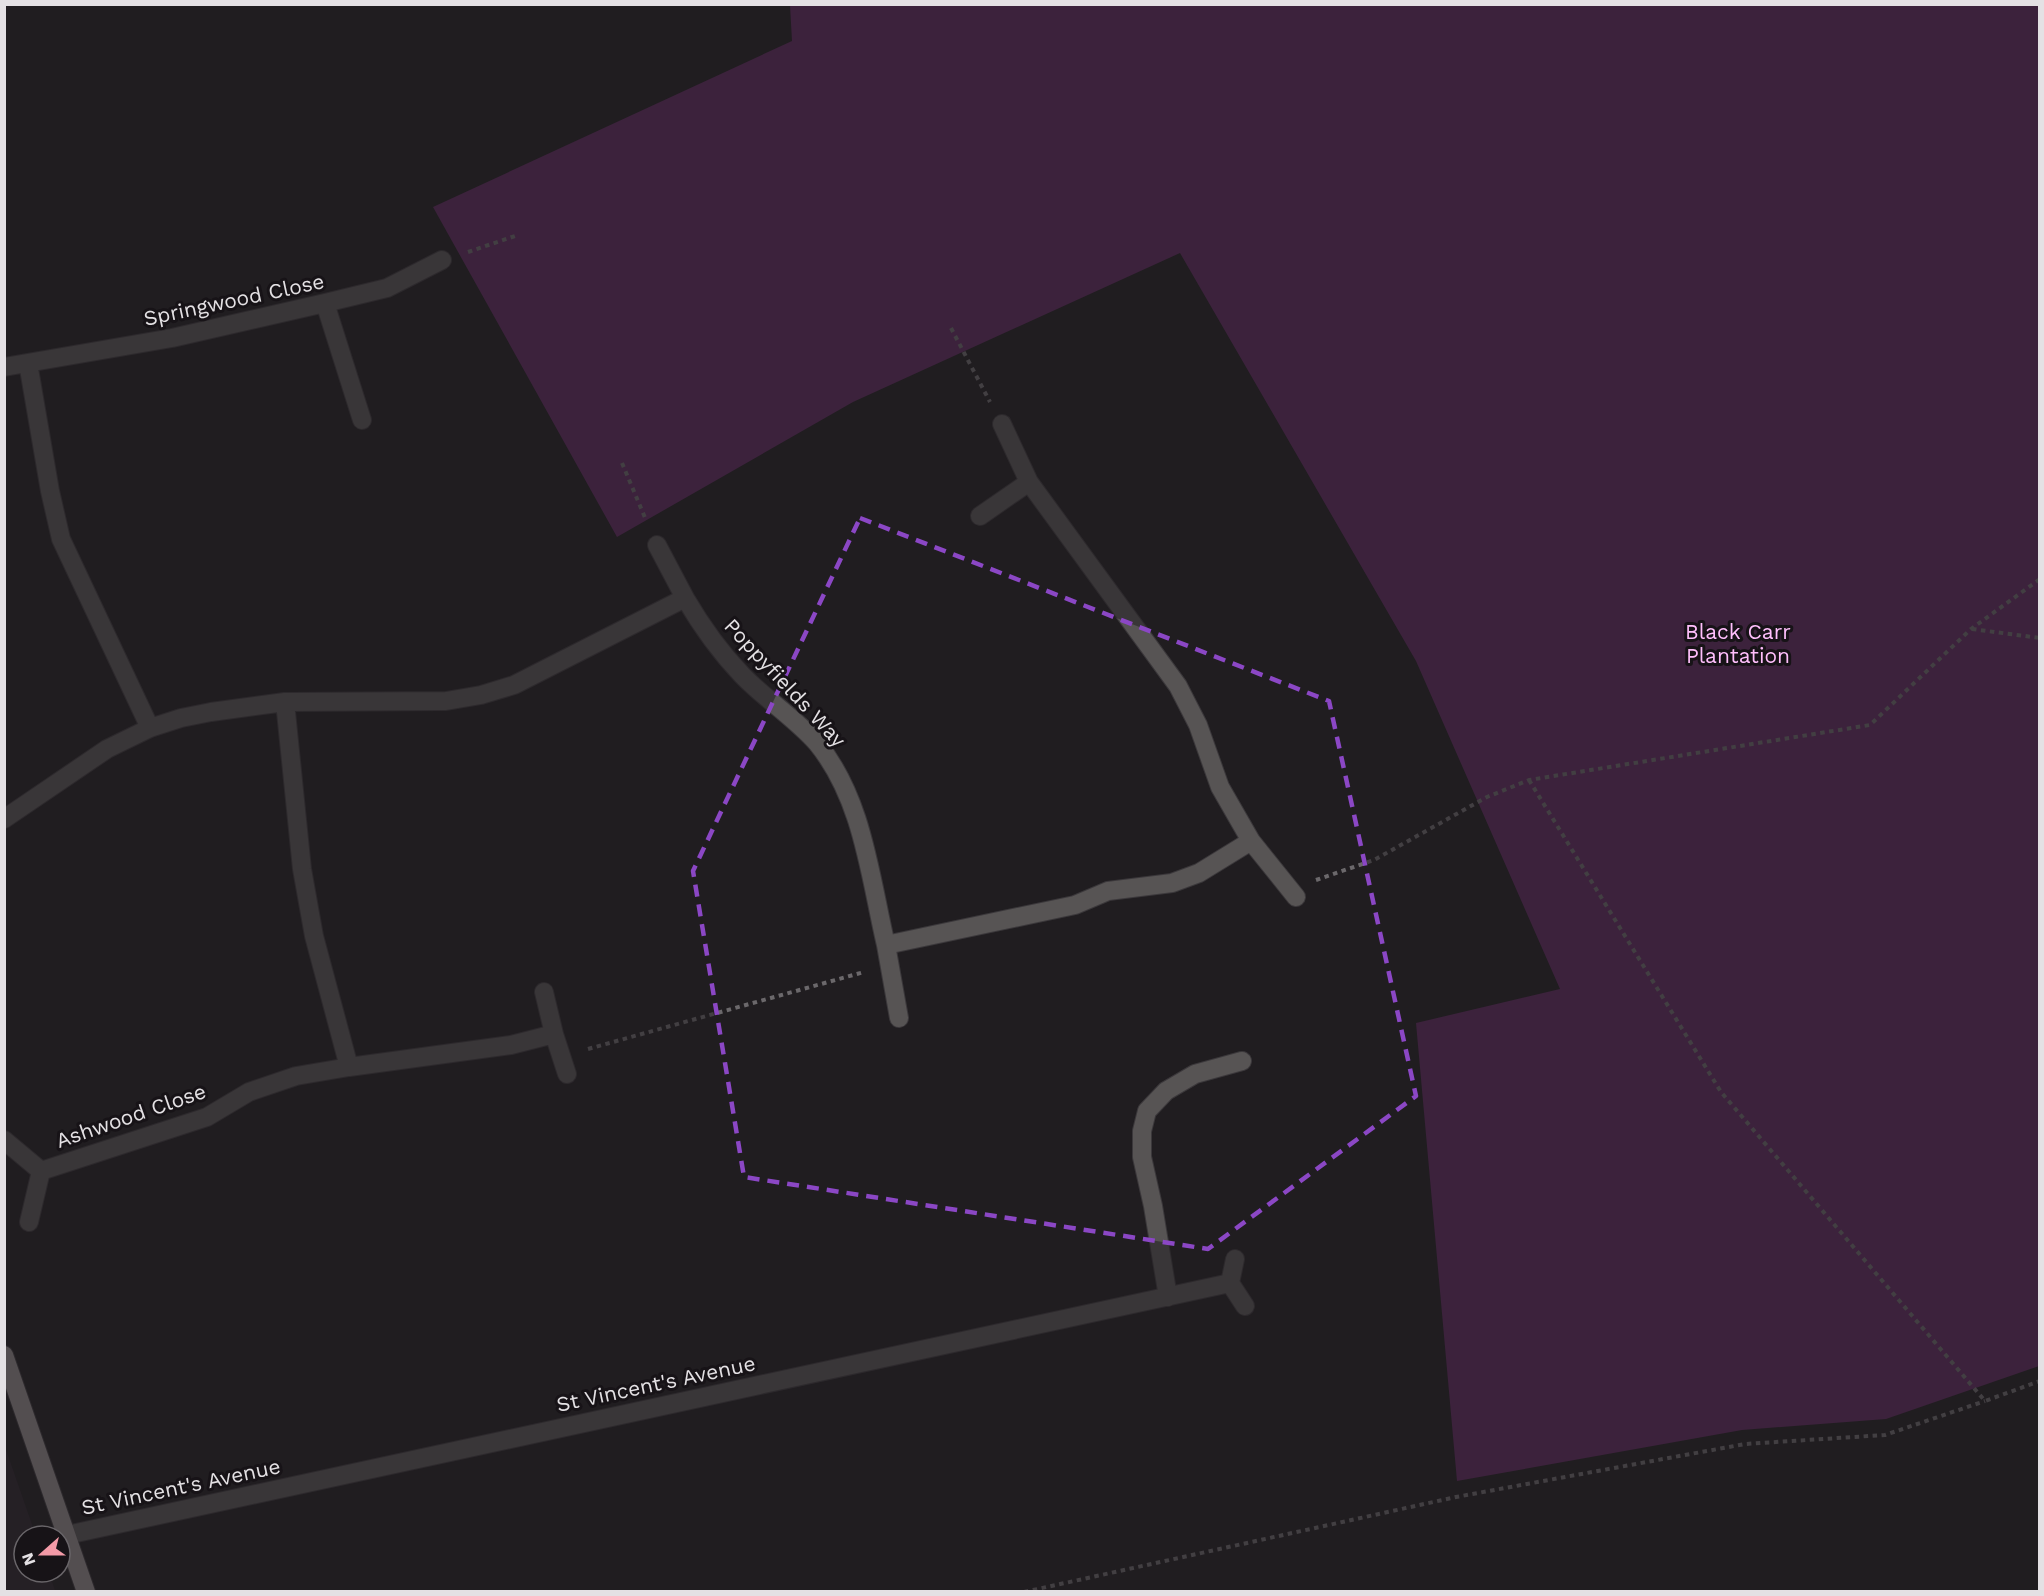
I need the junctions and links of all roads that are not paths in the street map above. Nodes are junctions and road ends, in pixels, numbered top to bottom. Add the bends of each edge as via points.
1 (442, 260) road end
2 (325, 303) junction
3 (28, 363) junction
4 (4, 367) edge
5 (362, 420) dead end
6 (1002, 424) road end
7 (1029, 482) junction
8 (980, 516) dead end
9 (657, 546) road end
10 (685, 598) junction
11 (285, 702) junction
12 (150, 728) junction
13 (4, 819) edge
14 (1251, 841) junction
15 (1293, 893) road end
16 (886, 945) junction
17 (544, 992) dead end
18 (899, 1018) dead end
19 (554, 1034) junction
20 (1242, 1061) dead end
21 (349, 1067) junction
22 (567, 1074) dead end
23 (4, 1140) edge
24 (41, 1171) junction
25 (29, 1222) dead end
26 (1235, 1259) dead end
27 (1230, 1283) junction
28 (1168, 1297) junction
29 (1245, 1306) dead end
30 (4, 1355) edge
31 (63, 1524) edge
32 (72, 1533) edge
33 (72, 1549) edge
34 (86, 1592) edge

1 - 2 street, Springwood Close via 387,288
2 - 3 street, Springwood Close via 172,338
2 - 5 street
3 - 4 street, Springwood Close
3 - 12 street via 60,539
6 - 7 street
7 - 8 street
7 - 14 street via 1178,686 1198,725 1220,787
9 - 10 street, Poppyfields Way
10 - 11 street via 514,685 481,695 446,701
10 - 16 street, Poppyfields Way via 708,636 743,676 816,742 847,790
11 - 12 street via 211,712
11 - 21 street via 302,869 314,936
12 - 13 street via 106,749
14 - 15 street
14 - 16 street via 1199,873 1172,883 1108,891 1075,905
16 - 18 street, Poppyfields Way
17 - 19 street
19 - 21 street, Ashwood Close via 511,1046
19 - 22 street
20 - 28 street via 1196,1074 1166,1091 1147,1111 1142,1157
21 - 24 street, Ashwood Close via 274,1083 249,1092 207,1117
23 - 24 street, Ashwood Close
24 - 25 street
26 - 27 street
27 - 28 street, St Vincent's Avenue
27 - 29 street
28 - 32 street, St Vincent's Avenue
30 - 31 main road
33 - 34 main road

